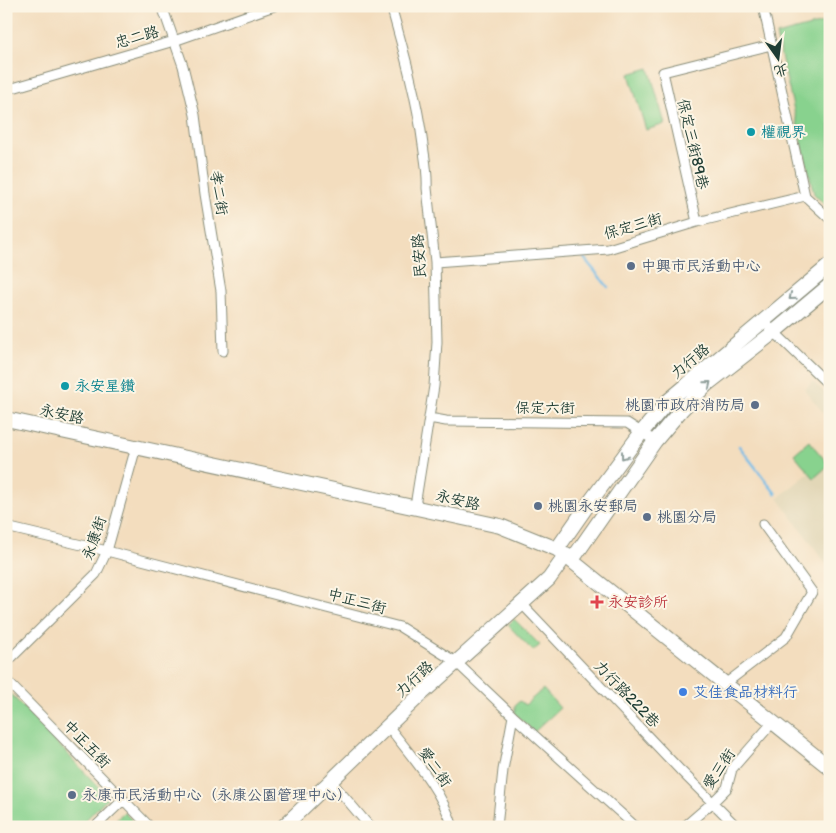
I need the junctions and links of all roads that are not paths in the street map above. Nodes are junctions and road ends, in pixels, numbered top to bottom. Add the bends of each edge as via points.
1 (162, 6) edge
2 (274, 6) edge
3 (390, 6) edge
4 (763, 6) edge
5 (174, 41) junction
6 (771, 45) junction
7 (6, 90) edge
8 (805, 196) junction
9 (830, 219) edge
10 (697, 222) junction
11 (435, 262) junction
12 (830, 266) edge
13 (830, 285) edge
14 (763, 321) junction
15 (774, 332) junction
16 (223, 351) dead end
17 (830, 386) edge
18 (430, 418) junction
19 (6, 419) edge
20 (641, 433) junction
21 (654, 441) junction
22 (136, 447) junction
23 (415, 506) junction
24 (762, 524) dead end
25 (6, 527) edge
26 (107, 551) junction
27 (565, 555) junction
28 (522, 604) junction
29 (456, 662) junction
30 (6, 663) edge
31 (6, 680) edge
32 (725, 684) junction
33 (513, 716) junction
34 (773, 722) junction
35 (388, 726) junction
36 (830, 768) edge
37 (330, 781) junction
38 (122, 801) junction
39 (713, 802) junction
40 (95, 827) edge
41 (150, 827) edge
42 (283, 827) edge
43 (370, 827) edge
44 (453, 827) edge
45 (497, 827) edge
46 (636, 827) edge
47 (684, 827) edge
48 (737, 827) edge

1 - 5 street, 孝二街
2 - 5 street, 忠二路
3 - 11 street, 民安路 via 419,117
4 - 6 street
5 - 7 street, 忠二路
5 - 16 street, 孝二街 via 195,115 221,291
6 - 8 street
6 - 10 street, 保定三街89巷 via 663,72
8 - 9 street
8 - 10 street, 保定三街
10 - 11 street, 保定三街 via 608,249
11 - 18 street, 民安路 via 437,342
12 -> 14 street, 力行路
13 - 15 street, 力行路
14 - 15 street
14 - 20 street, 力行路 via 668,401
15 - 17 street
21 -> 15 street, 力行路 via 706,385
18 - 20 street, 保定六街 via 446,421 627,423
18 - 23 street, 民安路
19 - 22 street, 永安路
20 - 21 street, 保定六街
20 -> 27 street, 力行路 via 587,506
21 - 27 street, 力行路
22 - 23 street, 永安路
22 - 26 street, 永康街
23 - 27 street, 永安路 via 500,526
24 - 32 street via 812,592 786,637
25 - 26 street, 中正三街
26 - 29 street, 中正三街 via 400,627
26 - 30 street, 永康街 via 96,574
27 - 28 street, 力行路 via 549,578
27 - 32 street, 永安路
28 - 29 street, 力行路
28 - 39 street, 力行路222巷
29 - 33 street, 中正三街
29 - 35 street, 力行路
31 - 38 street, 中正五街
32 - 34 street, 永安路
33 - 45 street
33 - 46 street, 中正三街
34 - 36 street, 永安路
34 - 39 street, 愛三街 via 732,769 727,788
35 - 37 street, 力行路
35 - 44 street, 愛二街 via 436,791 448,810
37 - 42 street, 力行路
37 - 43 street
38 - 40 street
38 - 41 street, 中正五街
39 - 47 street, 愛三街
39 - 48 street, 力行路222巷

